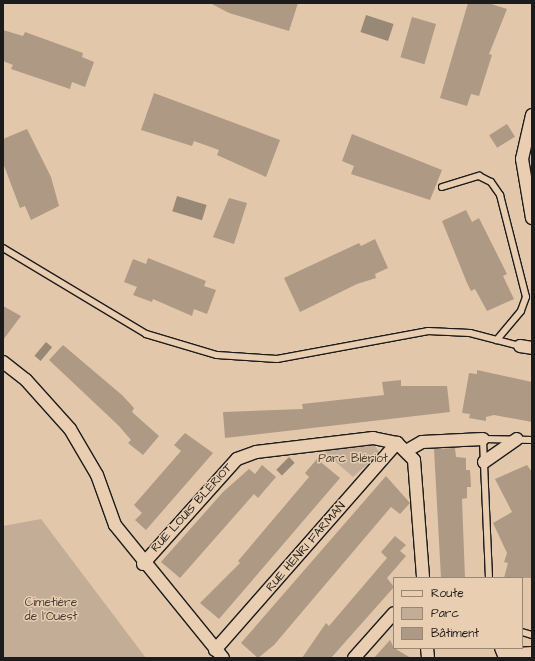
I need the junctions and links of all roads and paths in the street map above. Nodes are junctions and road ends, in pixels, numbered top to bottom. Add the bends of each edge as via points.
1 (532, 115) edge
2 (442, 187) dead end
3 (532, 218) edge
4 (3, 248) edge
5 (496, 340) junction
6 (526, 347) edge
7 (3, 362) edge
8 (483, 439) junction
9 (517, 439) junction
10 (532, 440) edge
11 (402, 446) junction
12 (484, 462) junction
13 (143, 564) junction
14 (423, 577) edge
15 (489, 577) edge
16 (393, 614) edge
17 (501, 649) edge
18 (532, 653) edge
19 (219, 654) edge
20 (354, 658) edge

1 - 3 street via 522,159
2 - 5 lane via 479,176 492,182 500,195 526,297 521,311
4 - 5 lane via 146,334 217,355 277,359 428,331 462,332
5 - 6 lane
7 - 13 street via 26,380 70,429 97,475 115,526
8 - 9 lane
8 - 11 street via 422,442
8 - 12 lane
9 - 10 lane
9 - 12 street
11 - 13 street, RUE LOUIS BLÉRIOT via 373,438 256,452 237,459
11 - 14 street via 418,474
11 - 19 street, RUE HENRI FARMAN
12 - 15 lane
13 - 19 street
16 - 20 street
17 - 18 street via 504,655

